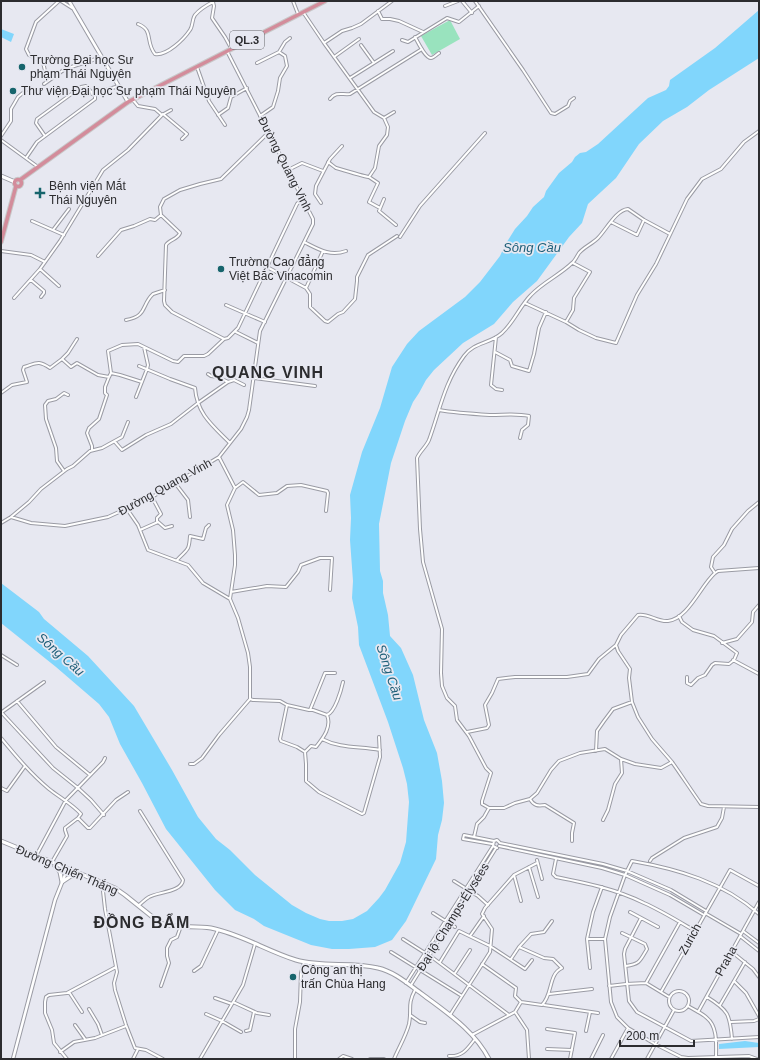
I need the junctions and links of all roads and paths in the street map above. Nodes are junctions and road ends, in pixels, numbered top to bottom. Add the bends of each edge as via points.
1 (60, 1) edge
2 (69, 1) edge
3 (213, 1) edge
4 (293, 1) edge
5 (325, 1) edge
6 (392, 1) edge
7 (458, 1) edge
8 (462, 1) edge
9 (475, 1) edge
10 (444, 6) dead end
11 (479, 6) junction
12 (72, 8) junction
13 (378, 11) junction
14 (303, 12) junction
15 (472, 13) junction
16 (298, 14) junction
17 (138, 24) dead end
18 (423, 32) junction
19 (415, 37) junction
20 (290, 38) dead end
21 (359, 39) dead end
22 (402, 40) dead end
23 (324, 44) junction
24 (361, 45) dead end
25 (229, 49) junction
26 (422, 49) junction
27 (393, 50) dead end
28 (279, 52) junction
29 (439, 53) dead end
30 (102, 57) junction
31 (334, 57) junction
32 (257, 63) dead end
33 (374, 63) junction
34 (196, 66) junction
35 (45, 71) dead end
36 (350, 78) junction
37 (44, 84) dead end
38 (119, 86) junction
39 (30, 87) dead end
40 (246, 88) junction
41 (358, 89) junction
42 (92, 94) junction
43 (574, 98) dead end
44 (330, 99) dead end
45 (133, 100) junction
46 (128, 102) junction
47 (171, 110) dead end
48 (394, 112) dead end
49 (163, 114) junction
50 (218, 114) junction
51 (260, 116) junction
52 (384, 118) junction
53 (225, 125) dead end
54 (759, 131) edge
55 (269, 132) junction
56 (485, 133) dead end
57 (1, 136) edge
58 (45, 136) junction
59 (182, 139) dead end
60 (1, 140) edge
61 (342, 146) dead end
62 (26, 158) junction
63 (328, 162) junction
64 (38, 167) junction
65 (288, 170) junction
66 (323, 171) junction
67 (1, 176) edge
68 (369, 177) junction
69 (15, 184) junction
70 (303, 198) junction
71 (384, 199) dead end
72 (321, 203) dead end
73 (380, 208) junction
74 (68, 209) dead end
75 (161, 215) junction
76 (644, 220) junction
77 (32, 221) dead end
78 (611, 222) junction
79 (396, 225) dead end
80 (3, 229) edge
81 (53, 230) junction
82 (670, 234) junction
83 (64, 235) junction
84 (1, 242) edge
85 (304, 242) junction
86 (1, 251) edge
87 (323, 251) junction
88 (346, 251) dead end
89 (98, 256) dead end
90 (45, 262) junction
91 (573, 263) junction
92 (267, 267) junction
93 (40, 270) junction
94 (287, 277) junction
95 (31, 280) junction
96 (59, 286) dead end
97 (306, 288) junction
98 (165, 290) junction
99 (41, 297) dead end
100 (14, 298) dead end
101 (524, 302) junction
102 (226, 305) dead end
103 (546, 312) junction
104 (246, 313) junction
105 (126, 320) dead end
106 (265, 322) junction
107 (566, 322) junction
108 (236, 332) junction
109 (496, 337) junction
110 (77, 339) dead end
111 (224, 339) junction
112 (258, 343) junction
113 (144, 347) junction
114 (495, 352) junction
115 (62, 359) junction
116 (140, 366) dead end
117 (147, 369) junction
118 (111, 373) junction
119 (208, 374) dead end
120 (109, 377) junction
121 (254, 378) junction
122 (142, 382) junction
123 (228, 382) junction
124 (244, 385) dead end
125 (315, 386) dead end
126 (502, 390) dead end
127 (1, 393) edge
128 (68, 395) dead end
129 (136, 397) dead end
130 (198, 403) junction
131 (439, 410) junction
132 (128, 422) dead end
133 (520, 438) dead end
134 (115, 442) junction
135 (230, 443) junction
136 (92, 450) junction
137 (219, 457) junction
138 (64, 471) junction
139 (175, 483) junction
140 (235, 488) junction
141 (152, 497) junction
142 (759, 502) edge
143 (127, 509) junction
144 (326, 511) dead end
145 (11, 517) junction
146 (190, 517) dead end
147 (158, 522) junction
148 (1, 523) edge
149 (209, 525) dead end
150 (172, 526) dead end
151 (140, 530) junction
152 (177, 560) junction
153 (759, 568) edge
154 (715, 573) junction
155 (330, 590) dead end
156 (231, 592) junction
157 (230, 599) junction
158 (759, 606) edge
159 (679, 616) junction
160 (722, 643) junction
161 (616, 645) junction
162 (1, 655) edge
163 (733, 660) junction
164 (17, 665) dead end
165 (335, 673) dead end
166 (759, 674) edge
167 (687, 677) dead end
168 (44, 682) dead end
169 (343, 682) dead end
170 (250, 699) junction
171 (17, 701) junction
172 (632, 702) junction
173 (287, 705) junction
174 (310, 710) junction
175 (1, 713) edge
176 (327, 715) junction
177 (466, 732) junction
178 (379, 737) dead end
179 (1, 738) edge
180 (322, 739) junction
181 (380, 750) junction
182 (596, 750) junction
183 (305, 752) junction
184 (105, 758) dead end
185 (621, 759) junction
186 (672, 762) junction
187 (190, 764) dead end
188 (25, 766) junction
189 (90, 775) junction
190 (1, 788) edge
191 (78, 788) junction
192 (128, 792) dead end
193 (530, 799) junction
194 (66, 800) junction
195 (724, 807) junction
196 (759, 807) edge
197 (489, 808) junction
198 (140, 811) dead end
199 (104, 815) junction
200 (78, 818) junction
201 (603, 820) dead end
202 (474, 837) junction
203 (1, 841) edge
204 (494, 841) junction
205 (572, 841) dead end
206 (500, 843) junction
207 (493, 845) junction
208 (498, 847) junction
209 (36, 857) junction
210 (556, 859) junction
211 (650, 861) dead end
212 (52, 864) junction
213 (529, 867) junction
214 (67, 870) junction
215 (627, 871) junction
216 (78, 874) junction
217 (514, 875) junction
218 (625, 875) junction
219 (542, 879) dead end
220 (454, 881) dead end
221 (62, 882) junction
222 (102, 882) junction
223 (759, 886) edge
224 (602, 887) junction
225 (720, 887) junction
226 (466, 888) junction
227 (469, 890) junction
228 (619, 893) junction
229 (538, 897) dead end
230 (521, 901) dead end
231 (759, 902) edge
232 (488, 905) junction
233 (138, 906) junction
234 (754, 910) junction
235 (630, 912) dead end
236 (433, 913) dead end
237 (705, 913) junction
238 (759, 914) edge
239 (484, 916) junction
240 (642, 918) junction
241 (445, 921) junction
242 (552, 921) dead end
243 (680, 922) junction
244 (449, 923) junction
245 (181, 926) junction
246 (658, 926) dead end
247 (455, 927) dead end
248 (218, 930) junction
249 (695, 930) junction
250 (622, 933) dead end
251 (741, 934) junction
252 (470, 936) junction
253 (632, 937) junction
254 (403, 938) dead end
255 (587, 939) junction
256 (605, 939) junction
257 (759, 943) edge
258 (255, 944) junction
259 (490, 946) junction
260 (519, 947) junction
261 (470, 950) dead end
262 (759, 951) edge
263 (390, 952) dead end
264 (425, 952) junction
265 (732, 952) junction
266 (429, 955) junction
267 (511, 959) junction
268 (532, 960) dead end
269 (304, 962) junction
270 (440, 962) junction
271 (745, 962) junction
272 (482, 964) junction
273 (626, 966) junction
274 (116, 967) junction
275 (416, 967) junction
276 (590, 968) dead end
277 (420, 970) junction
278 (194, 971) dead end
279 (455, 973) junction
280 (759, 977) edge
281 (734, 981) junction
282 (406, 983) junction
283 (646, 983) junction
284 (469, 984) junction
285 (626, 984) junction
286 (411, 985) junction
287 (161, 986) dead end
288 (609, 986) junction
289 (592, 989) dead end
290 (415, 990) junction
291 (69, 992) junction
292 (661, 992) junction
293 (549, 994) junction
294 (462, 996) junction
295 (669, 997) junction
296 (707, 997) junction
297 (215, 998) dead end
298 (522, 1002) junction
299 (232, 1003) junction
300 (542, 1004) junction
301 (720, 1005) junction
302 (688, 1006) junction
303 (89, 1008) dead end
304 (674, 1010) junction
305 (82, 1012) dead end
306 (254, 1012) junction
307 (514, 1012) junction
308 (590, 1012) junction
309 (698, 1012) junction
310 (598, 1013) dead end
311 (206, 1014) dead end
312 (269, 1015) dead end
313 (410, 1015) junction
314 (450, 1015) junction
315 (509, 1015) junction
316 (759, 1016) edge
317 (759, 1019) edge
318 (222, 1021) junction
319 (731, 1022) junction
320 (425, 1024) dead end
321 (75, 1025) dead end
322 (126, 1026) junction
323 (665, 1027) junction
324 (628, 1028) junction
325 (547, 1029) dead end
326 (246, 1031) dead end
327 (586, 1031) dead end
328 (241, 1032) dead end
329 (102, 1035) junction
330 (472, 1035) junction
331 (603, 1035) dead end
332 (759, 1038) edge
333 (85, 1039) junction
334 (475, 1039) junction
335 (732, 1039) junction
336 (716, 1040) junction
337 (655, 1044) junction
338 (547, 1048) dead end
339 (138, 1049) junction
340 (572, 1050) junction
341 (60, 1052) junction
342 (449, 1056) dead end
343 (716, 1058) edge
344 (13, 1059) edge
345 (66, 1059) edge
346 (133, 1059) edge
347 (163, 1059) edge
348 (200, 1059) edge
349 (295, 1059) edge
350 (339, 1059) edge
351 (352, 1059) edge
352 (370, 1059) edge
353 (380, 1059) edge
354 (384, 1059) edge
355 (394, 1059) edge
356 (489, 1059) edge
357 (529, 1059) edge
358 (570, 1059) edge
359 (591, 1059) edge
360 (611, 1059) edge
361 (647, 1059) edge
362 (757, 1059) edge

1 - 12 street
1 - 35 street via 36,22 26,49 29,55 43,62
2 - 12 street
3 - 17 street via 196,14 191,28 170,50 157,55 150,48 147,30
3 - 25 street, Đường Quang Vinh via 212,18 225,37
4 - 16 street
5 - 14 highway, QL.3
6 - 13 street
7 - 10 street
8 - 15 street
9 - 11 street
11 - 15 street
11 - 43 street via 551,113 555,114 568,106
12 - 30 street
13 - 18 street via 382,19 399,20
13 - 23 street via 361,24 342,31
14 - 16 highway, QL.3
14 - 23 street
15 - 18 street via 459,22 446,18
16 - 25 highway, QL.3
18 - 19 street
19 - 22 street via 408,42
19 - 26 street
20 - 28 street via 284,42
21 - 31 street
23 - 31 street
24 - 33 street
25 - 34 highway, QL.3
25 - 40 street, Đường Quang Vinh
26 - 29 street via 431,58
26 - 41 street
27 - 33 street
28 - 32 street
28 - 51 street via 285,56 287,66 280,78 273,107
30 - 37 street via 65,69
30 - 38 street
31 - 36 street
33 - 36 street
34 - 45 highway, QL.3
34 - 50 street via 209,101
36 - 41 street
38 - 42 street
38 - 46 street
39 - 57 street via 18,97 11,109 11,121
40 - 50 street via 231,97 228,108
40 - 51 street, Đường Quang Vinh
41 - 44 street via 350,94 339,94
41 - 52 street via 374,112
42 - 58 street via 95,96 94,100
42 - 58 street via 83,85 37,119 36,123
45 - 46 highway, QL.3
45 - 49 street via 138,106 155,109
46 - 64 highway, QL.3
47 - 49 street
48 - 52 street
49 - 59 street via 187,134
49 - 83 street via 128,150 104,170
50 - 53 street
51 - 55 street, Đường Quang Vinh
52 - 68 street via 388,127 387,134 379,146
54 - 82 street via 744,142 721,169 702,179 687,200
55 - 65 street, Đường Quang Vinh
55 - 75 street via 221,178 180,190 164,199 160,207
56 - 97 street via 420,206 398,236 367,256 357,277 355,299 343,312 330,322 325,321 311,308 310,294
58 - 62 street via 35,144
60 - 62 street
61 - 63 street
62 - 64 street
63 - 66 street
63 - 68 street via 337,168
64 - 69 highway, QL.3 via 20,180 20,184
65 - 66 street via 302,163
65 - 70 street, Đường Quang Vinh
66 - 72 street via 314,191
67 - 69 main road
68 - 73 street via 378,183 369,202
69 - 80 highway, QL.3
70 - 85 street, Đường Quang Vinh via 313,219
70 - 92 street via 297,204
71 - 73 street
73 - 79 street via 380,213
74 - 81 street
75 - 89 street via 156,220 150,219 119,231
75 - 98 street via 180,233 166,246
76 - 78 street via 626,208
76 - 78 street via 638,235
76 - 82 street
77 - 81 street
78 - 91 street
80 - 84 highway, QL.3
81 - 83 street
82 - 107 street via 616,343 596,338
83 - 90 street
85 - 87 street
85 - 94 street, Đường Quang Vinh
86 - 90 street via 31,255
87 - 88 street via 336,254
87 - 97 street
90 - 93 street
91 - 101 street
91 - 107 street via 590,272 574,298 573,310
92 - 94 street
92 - 104 street
93 - 95 street
93 - 96 street
94 - 97 street
94 - 106 street, Đường Quang Vinh
95 - 99 street via 44,291
95 - 100 street
98 - 105 street via 153,294 142,313 134,319
98 - 111 street via 164,303 167,308
101 - 103 street
101 - 109 street via 514,320
102 - 104 street
103 - 107 street
103 - 114 street via 539,328 529,371 512,366 510,360
104 - 106 street
104 - 108 street
106 - 112 street, Đường Quang Vinh
108 - 111 street
108 - 112 street
109 - 114 street
109 - 131 street via 476,345 465,355 448,382
110 - 115 street
111 - 113 street via 208,354 184,356 178,362
112 - 121 street, Đường Quang Vinh
113 - 117 street
113 - 118 street via 133,344 110,350 108,354
114 - 126 street via 491,385
115 - 120 street via 71,367 77,363 98,375
115 - 127 street via 50,368 43,363 24,367 27,382 12,385
116 - 117 street
117 - 122 street
117 - 130 street via 195,388
118 - 120 street
118 - 122 street
119 - 123 street
120 - 136 street via 104,393 107,395 99,419 87,433
121 - 125 street
121 - 135 street, Đường Quang Vinh via 247,417
122 - 129 street
123 - 124 street via 234,380
123 - 130 street
128 - 138 street via 64,393 45,405 57,460
130 - 134 street via 171,424 146,435 122,450
130 - 135 street via 206,418
131 - 133 street via 528,416 528,426 522,430
131 - 177 street via 428,442 418,458 420,529 423,562 442,629 442,686 446,698 455,706 457,720
132 - 134 street via 123,436
134 - 136 street
135 - 137 street, Đường Quang Vinh
136 - 138 street
137 - 139 street, Đường Quang Vinh
137 - 140 street
138 - 145 street
139 - 141 street, Đường Quang Vinh
139 - 146 street via 188,500
140 - 144 street via 243,482 259,495 277,493 287,486 303,485 328,493
140 - 156 street via 227,506 233,530 235,555
141 - 143 street, Đường Quang Vinh
141 - 147 street via 161,514
142 - 154 street via 736,525 713,557 711,567
143 - 145 street, Đường Quang Vinh via 108,517 65,526 31,524
143 - 151 street
145 - 148 street
147 - 150 street via 165,528
147 - 151 street
149 - 152 street via 204,539 191,536 188,550
151 - 152 street via 148,550
152 - 157 street via 188,564 203,583
153 - 154 street
154 - 159 street
155 - 156 street via 330,557 302,564 286,587 267,586
156 - 157 street
157 - 170 street via 248,652
158 - 160 street via 753,612 752,622 736,639
159 - 160 street via 682,622 693,630 714,636
159 - 161 street via 665,621 644,614 638,615
160 - 163 street via 737,653
161 - 172 street via 630,669
161 - 177 street via 599,659 588,674 498,679 485,705 489,725 487,728
162 - 164 street
163 - 166 street
163 - 167 street via 728,665 712,664 705,675 691,685 687,683
165 - 174 street via 325,673
168 - 171 street
169 - 176 street via 334,709
170 - 173 street via 280,701
170 - 187 street via 202,758
171 - 175 street
171 - 189 street via 56,747
172 - 182 street via 613,709 604,721 597,732
172 - 186 street via 652,739
173 - 174 street
173 - 183 street via 280,740
174 - 176 street
175 - 191 street via 52,768
176 - 180 street via 328,727
177 - 197 street via 491,773 482,801 482,804
178 - 181 street
179 - 188 street
180 - 181 street via 341,746
180 - 183 street via 316,747 311,746
181 - 183 street via 380,761 362,814 319,792 306,782
182 - 185 street via 605,749
182 - 193 street via 559,761
184 - 189 street
185 - 186 street via 659,768
185 - 201 street via 622,773 615,784
186 - 195 street via 701,804
188 - 190 street via 7,791
188 - 194 street via 50,790
189 - 191 street
191 - 194 street
191 - 199 street
192 - 199 street via 116,800
193 - 197 street via 504,808
193 - 205 street via 535,805 545,805 574,823
194 - 200 street via 81,814
194 - 209 street
195 - 196 street
195 - 211 street via 717,827 684,838
197 - 202 street via 477,824
198 - 233 street via 184,880 179,888 149,897
199 - 200 street via 89,828
200 - 212 street via 65,828 67,836
202 - 204 street, Đại lộ Champs-Élysées
202 - 207 street, Đại lộ Champs-Élysées via 464,835 463,840
203 - 209 main road, Đường Chiến Thắng
204 - 206 street, Đại lộ Champs-Élysées
204 - 207 street, Đại lộ Champs-Élysées
206 - 208 street, Đại lộ Champs-Élysées
206 - 215 street, Đại lộ Champs-Élysées
207 - 208 street, Đại lộ Champs-Élysées
207 - 226 street, Đại lộ Champs-Élysées
208 - 210 street, Đại lộ Champs-Élysées
208 - 227 street, Đại lộ Champs-Élysées
209 - 212 main road, Đường Chiến Thắng
210 - 218 street, Đại lộ Champs-Élysées
210 - 224 street via 553,874 556,877
212 - 214 main road, Đường Chiến Thắng
212 - 221 main road via 60,872
213 - 217 street
213 - 219 street via 537,862
213 - 229 street
214 - 216 main road, Đường Chiến Thắng
214 - 221 street
215 - 218 street
215 - 225 street via 632,861 691,874
215 - 237 street, Đại lộ Champs-Élysées via 671,890
216 - 221 main road
216 - 222 main road, Đường Chiến Thắng
217 - 230 street
217 - 232 street
218 - 228 street
218 - 237 street, Đại lộ Champs-Élysées
220 - 226 street
221 - 344 street
222 - 233 main road, Đường Chiến Thắng
222 - 274 street
223 - 225 street, Zurich via 730,870
224 - 228 street
224 - 255 street
225 - 234 street
225 - 237 street, Zurich
226 - 227 street
226 - 241 street, Đại lộ Champs-Élysées
227 - 232 street
227 - 244 street, Đại lộ Champs-Élysées
228 - 243 street via 643,902
228 - 256 street
231 - 234 street, Praha
232 - 239 street via 482,914
233 - 245 main road, Đường Chiến Thắng via 160,923
234 - 238 street
234 - 251 street, Praha
235 - 240 street
236 - 241 street
237 - 249 street, Zurich
237 - 251 street, Đại lộ Champs-Élysées
239 - 252 street
239 - 259 street via 492,929
240 - 246 street
240 - 253 street
241 - 244 street
241 - 264 street, Đại lộ Champs-Élysées
242 - 260 street via 544,932 533,933
243 - 249 street
243 - 283 street
244 - 247 street
244 - 266 street, Đại lộ Champs-Élysées
245 - 248 main road, Đường Chiến Thắng
245 - 287 street via 177,937 171,940 167,948 169,964
248 - 258 main road, Đường Chiến Thắng
248 - 278 street via 201,966
249 - 292 street, Zurich
250 - 253 street
251 - 257 street, Đại lộ Champs-Élysées
251 - 262 street, Đại lộ Champs-Élysées
251 - 265 street, Praha
252 - 259 street
252 - 270 street via 459,930
253 - 273 street via 625,949
253 - 273 street via 645,944 647,949 639,962
254 - 264 street
255 - 256 street
255 - 276 street
256 - 288 street
258 - 269 main road, Đường Chiến Thắng
258 - 299 street via 244,983
259 - 267 street
259 - 272 street via 490,952
260 - 267 street
260 - 293 street via 553,960 562,968 554,974
261 - 279 street
263 - 275 street
264 - 275 street, Đại lộ Champs-Élysées
265 - 271 street
265 - 296 street, Praha
266 - 270 street
266 - 277 street, Đại lộ Champs-Élysées
267 - 268 street via 525,969
269 - 282 main road, Đường Chiến Thắng via 377,967 391,972
269 - 349 street via 295,1029
270 - 279 street
271 - 280 street
271 - 281 street
272 - 284 street
272 - 298 street via 516,988 515,996
273 - 285 street
274 - 291 street
274 - 322 street via 115,986
275 - 277 street
275 - 282 street, Đại lộ Champs-Élysées
277 - 286 street, Đại lộ Champs-Élysées
277 - 294 street
279 - 284 street
281 - 301 street
281 - 316 street via 746,993
282 - 286 main road, Đường Chiến Thắng
283 - 285 street
283 - 292 street
284 - 294 street
284 - 315 street
285 - 288 street
285 - 323 street via 629,1001 637,1012
286 - 290 main road, Đường Chiến Thắng
288 - 324 street via 614,1011
289 - 293 street
290 - 313 street via 411,998
290 - 314 main road, Đường Chiến Thắng
291 - 305 street
291 - 341 street via 49,995 45,1002 45,1013 54,1043
292 - 295 street
293 - 300 street
294 - 314 street
295 - 302 street via 674,992 681,991 688,997
295 - 304 street via 669,1003
296 - 301 street
296 - 309 street, Praha
297 - 299 street
298 - 300 street
298 - 307 street
299 - 306 street
299 - 318 street
300 - 308 street
301 - 319 street
302 - 304 street via 683,1011
302 - 309 street
303 - 329 street
304 - 323 street
306 - 312 street
306 - 326 street via 250,1030
307 - 315 street
307 - 357 street via 526,1030
308 - 310 street
308 - 327 street
309 - 336 street via 713,1024
311 - 318 street
313 - 320 street
313 - 355 street via 406,1033
314 - 330 main road, Đường Chiến Thắng
315 - 330 street
317 - 319 street
318 - 328 street
318 - 348 street
319 - 335 street
321 - 333 street
322 - 329 street
322 - 339 street via 133,1046
323 - 336 street via 691,1042
323 - 337 street
324 - 337 street
324 - 360 street
325 - 340 street via 574,1033
329 - 333 street
330 - 334 main road, Đường Chiến Thắng
331 - 359 street
332 - 335 street
333 - 341 street via 71,1044
334 - 342 street via 462,1054
334 - 356 main road, Đường Chiến Thắng
335 - 336 street
336 - 343 street
337 - 343 street via 681,1057
337 - 361 street
338 - 340 street
339 - 346 street
339 - 347 street via 149,1051
340 - 358 street
341 - 345 street
343 - 362 street via 749,1056
350 - 351 street via 343,1056
352 - 353 street
353 - 354 street

